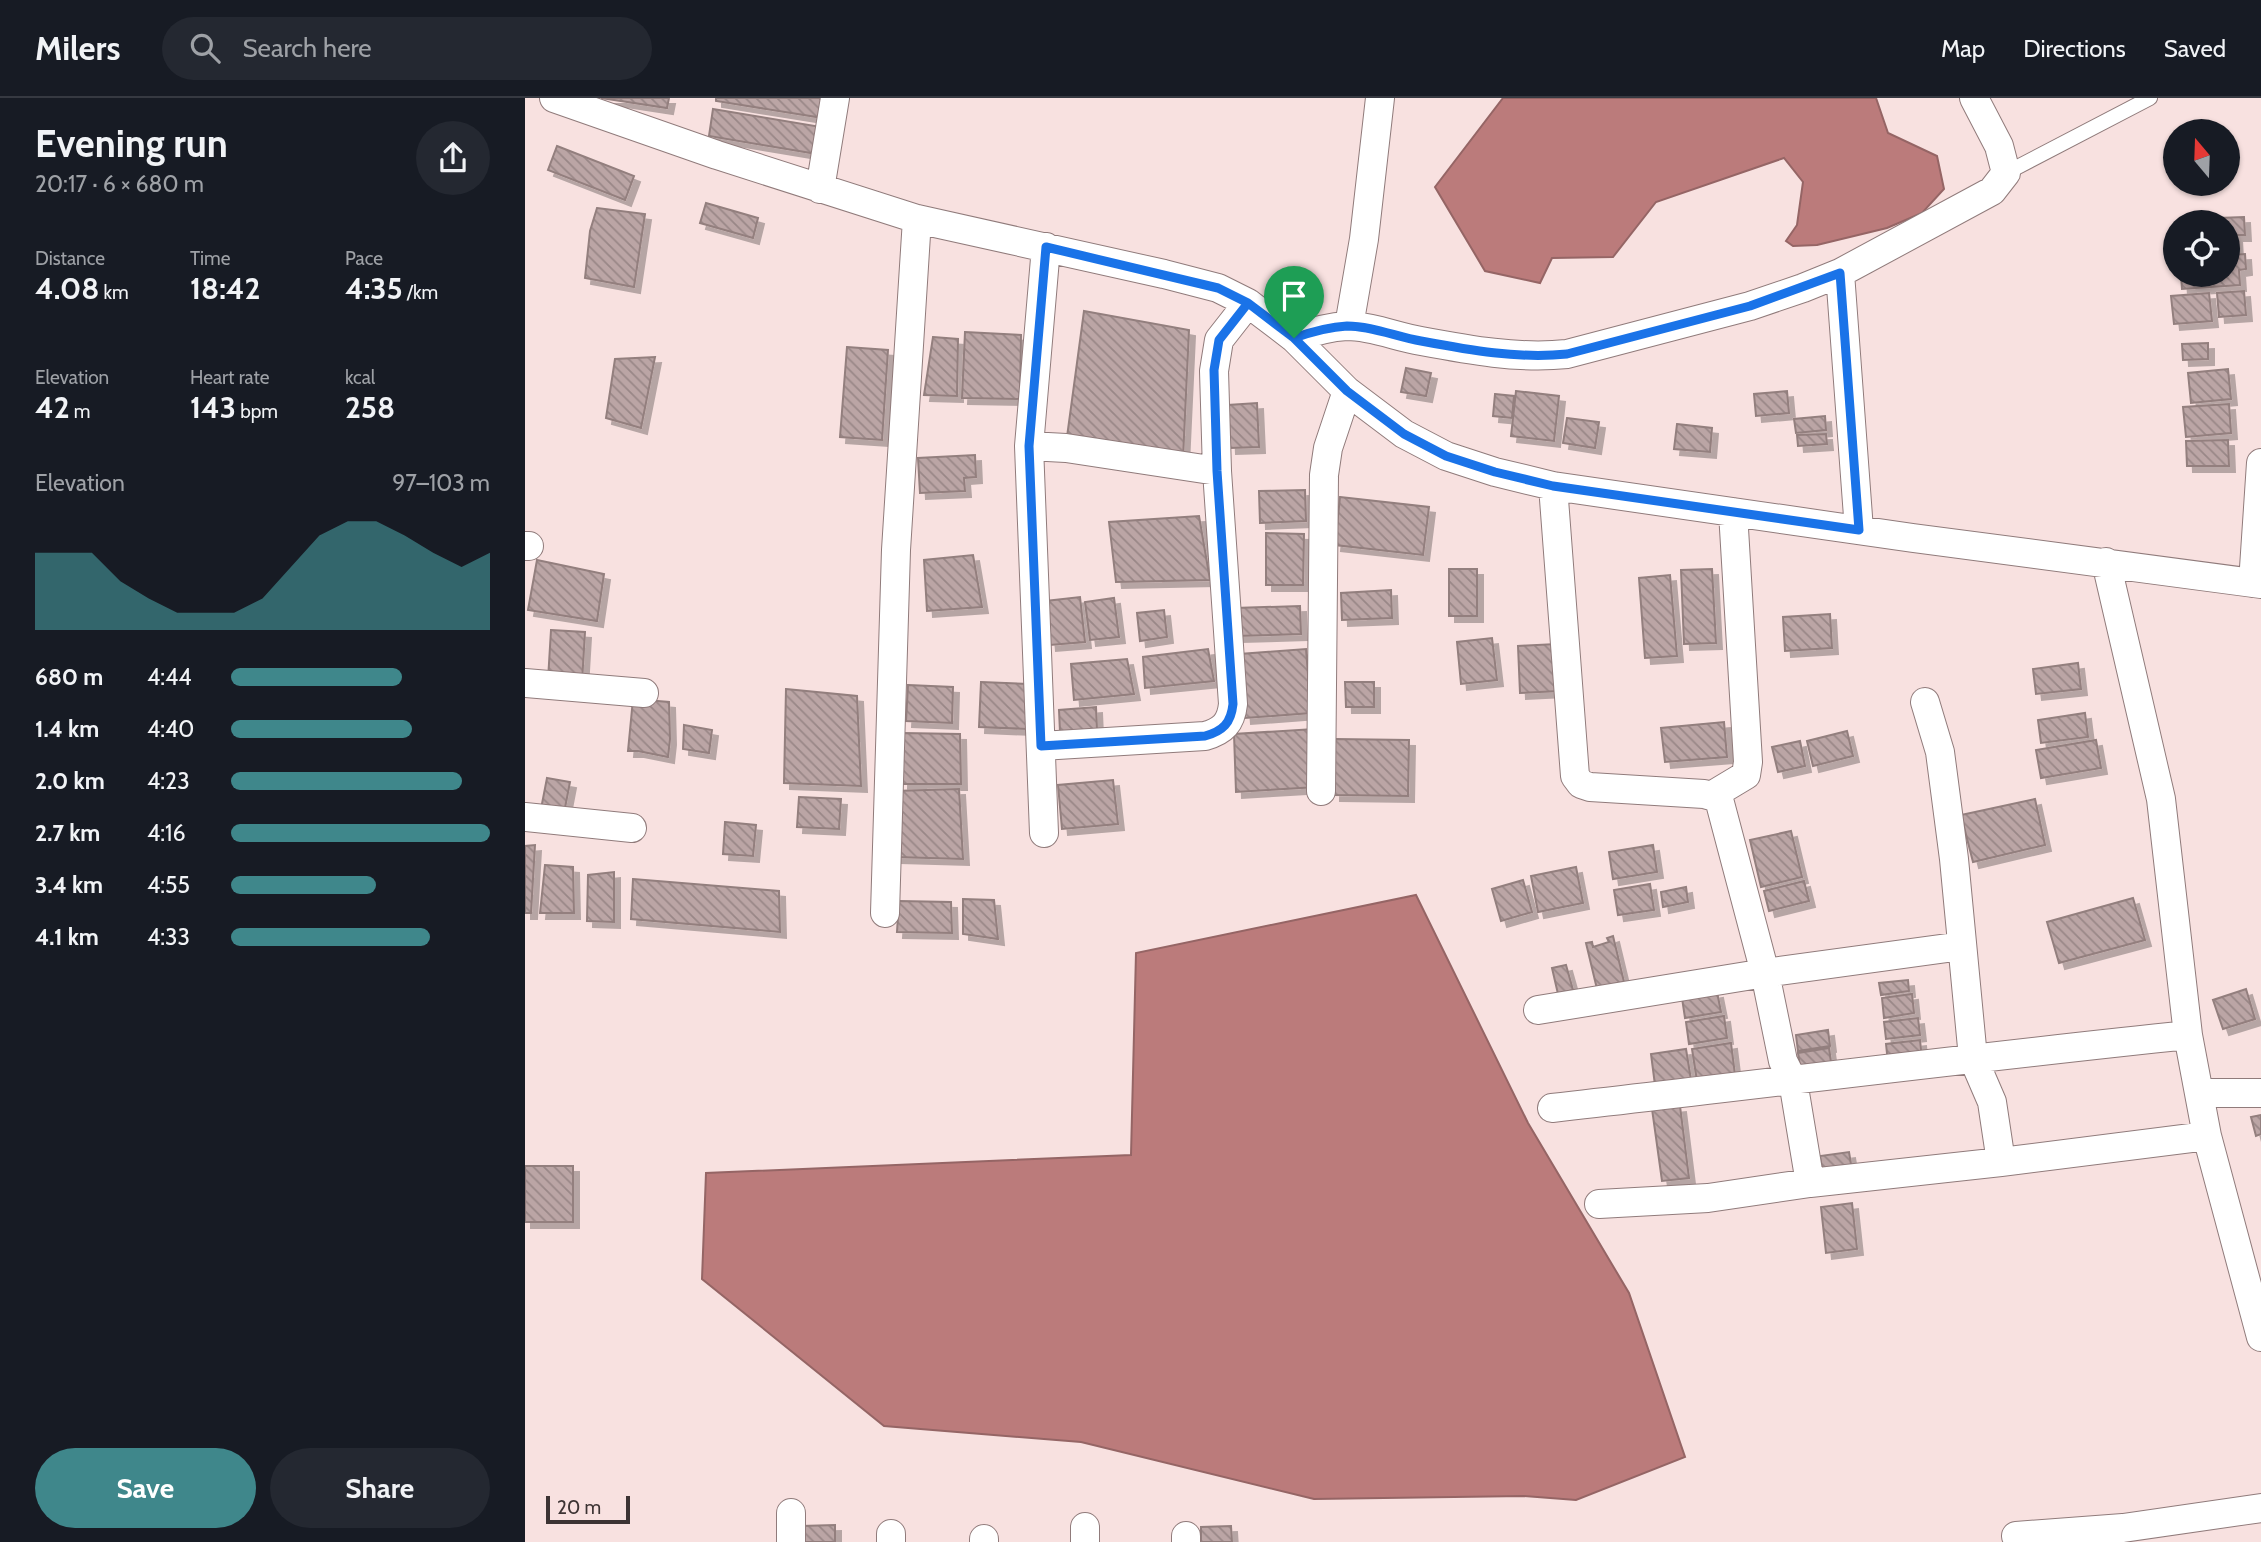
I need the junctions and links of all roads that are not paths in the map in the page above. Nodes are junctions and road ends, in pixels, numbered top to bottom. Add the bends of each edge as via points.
1 (835, 98) edge
2 (1380, 98) edge
3 (1974, 98) edge
4 (2150, 98) edge
5 (558, 99) edge
6 (2006, 173) junction
7 (820, 189) junction
8 (917, 219) junction
9 (1046, 247) junction
10 (1840, 273) junction
11 (1248, 303) junction
12 (1349, 326) junction
13 (1294, 338) junction
14 (1347, 391) junction
15 (1029, 446) junction
16 (2261, 463) edge
17 (1217, 471) junction
18 (1553, 486) junction
19 (1733, 512) junction
20 (1859, 530) junction
21 (2106, 562) junction
22 (2257, 584) edge
23 (525, 683) edge
24 (644, 693) dead end
25 (1925, 702) dead end
26 (1041, 746) junction
27 (1321, 791) dead end
28 (1711, 796) junction
29 (525, 817) edge
30 (632, 828) dead end
31 (1044, 833) dead end
32 (885, 913) dead end
33 (1962, 946) junction
34 (1765, 973) junction
35 (1538, 1010) dead end
36 (2188, 1035) junction
37 (1973, 1058) junction
38 (1793, 1081) junction
39 (2200, 1093) junction
40 (2261, 1093) edge
41 (1552, 1108) dead end
42 (2207, 1136) junction
43 (2001, 1162) junction
44 (1810, 1183) junction
45 (1599, 1204) dead end
46 (2261, 1337) edge
47 (2261, 1508) edge
48 (792, 1513) dead end
49 (2016, 1535) dead end
50 (2122, 1535) edge
51 (791, 1542) edge

1 - 7 street
2 - 12 street
3 - 6 street via 1999,146
4 - 6 lane
5 - 7 street
6 - 10 street via 1992,191
7 - 8 street
8 - 9 street
8 - 32 street via 896,550
9 - 11 street via 1218,288
9 - 15 street
10 - 12 street via 1750,306 1567,354 1512,355
10 - 20 street
11 - 13 street
11 - 17 street via 1219,340 1214,370
12 - 13 street
13 - 14 street
14 - 18 street via 1404,434 1446,456
14 - 27 street via 1324,475
15 - 17 street
15 - 26 street
16 - 22 street
17 - 26 street via 1233,704 1225,727 1205,736
18 - 19 street
18 - 28 street via 1575,776 1590,788
19 - 20 street
19 - 28 street via 1748,762 1746,775
20 - 21 street
21 - 22 street
21 - 36 street via 2161,799
23 - 24 street
25 - 33 street via 1940,752
26 - 31 street
28 - 34 street via 1720,803 1725,818
29 - 30 street
33 - 34 street
33 - 37 street
34 - 35 street
34 - 38 street via 1783,1061
36 - 37 street
36 - 39 street
37 - 38 street
37 - 43 street via 1992,1102
38 - 41 street
38 - 44 street
39 - 40 street
39 - 42 street
42 - 43 street
42 - 46 street
43 - 44 street
44 - 45 street via 1709,1198
47 - 50 street
48 - 51 street
49 - 50 street

